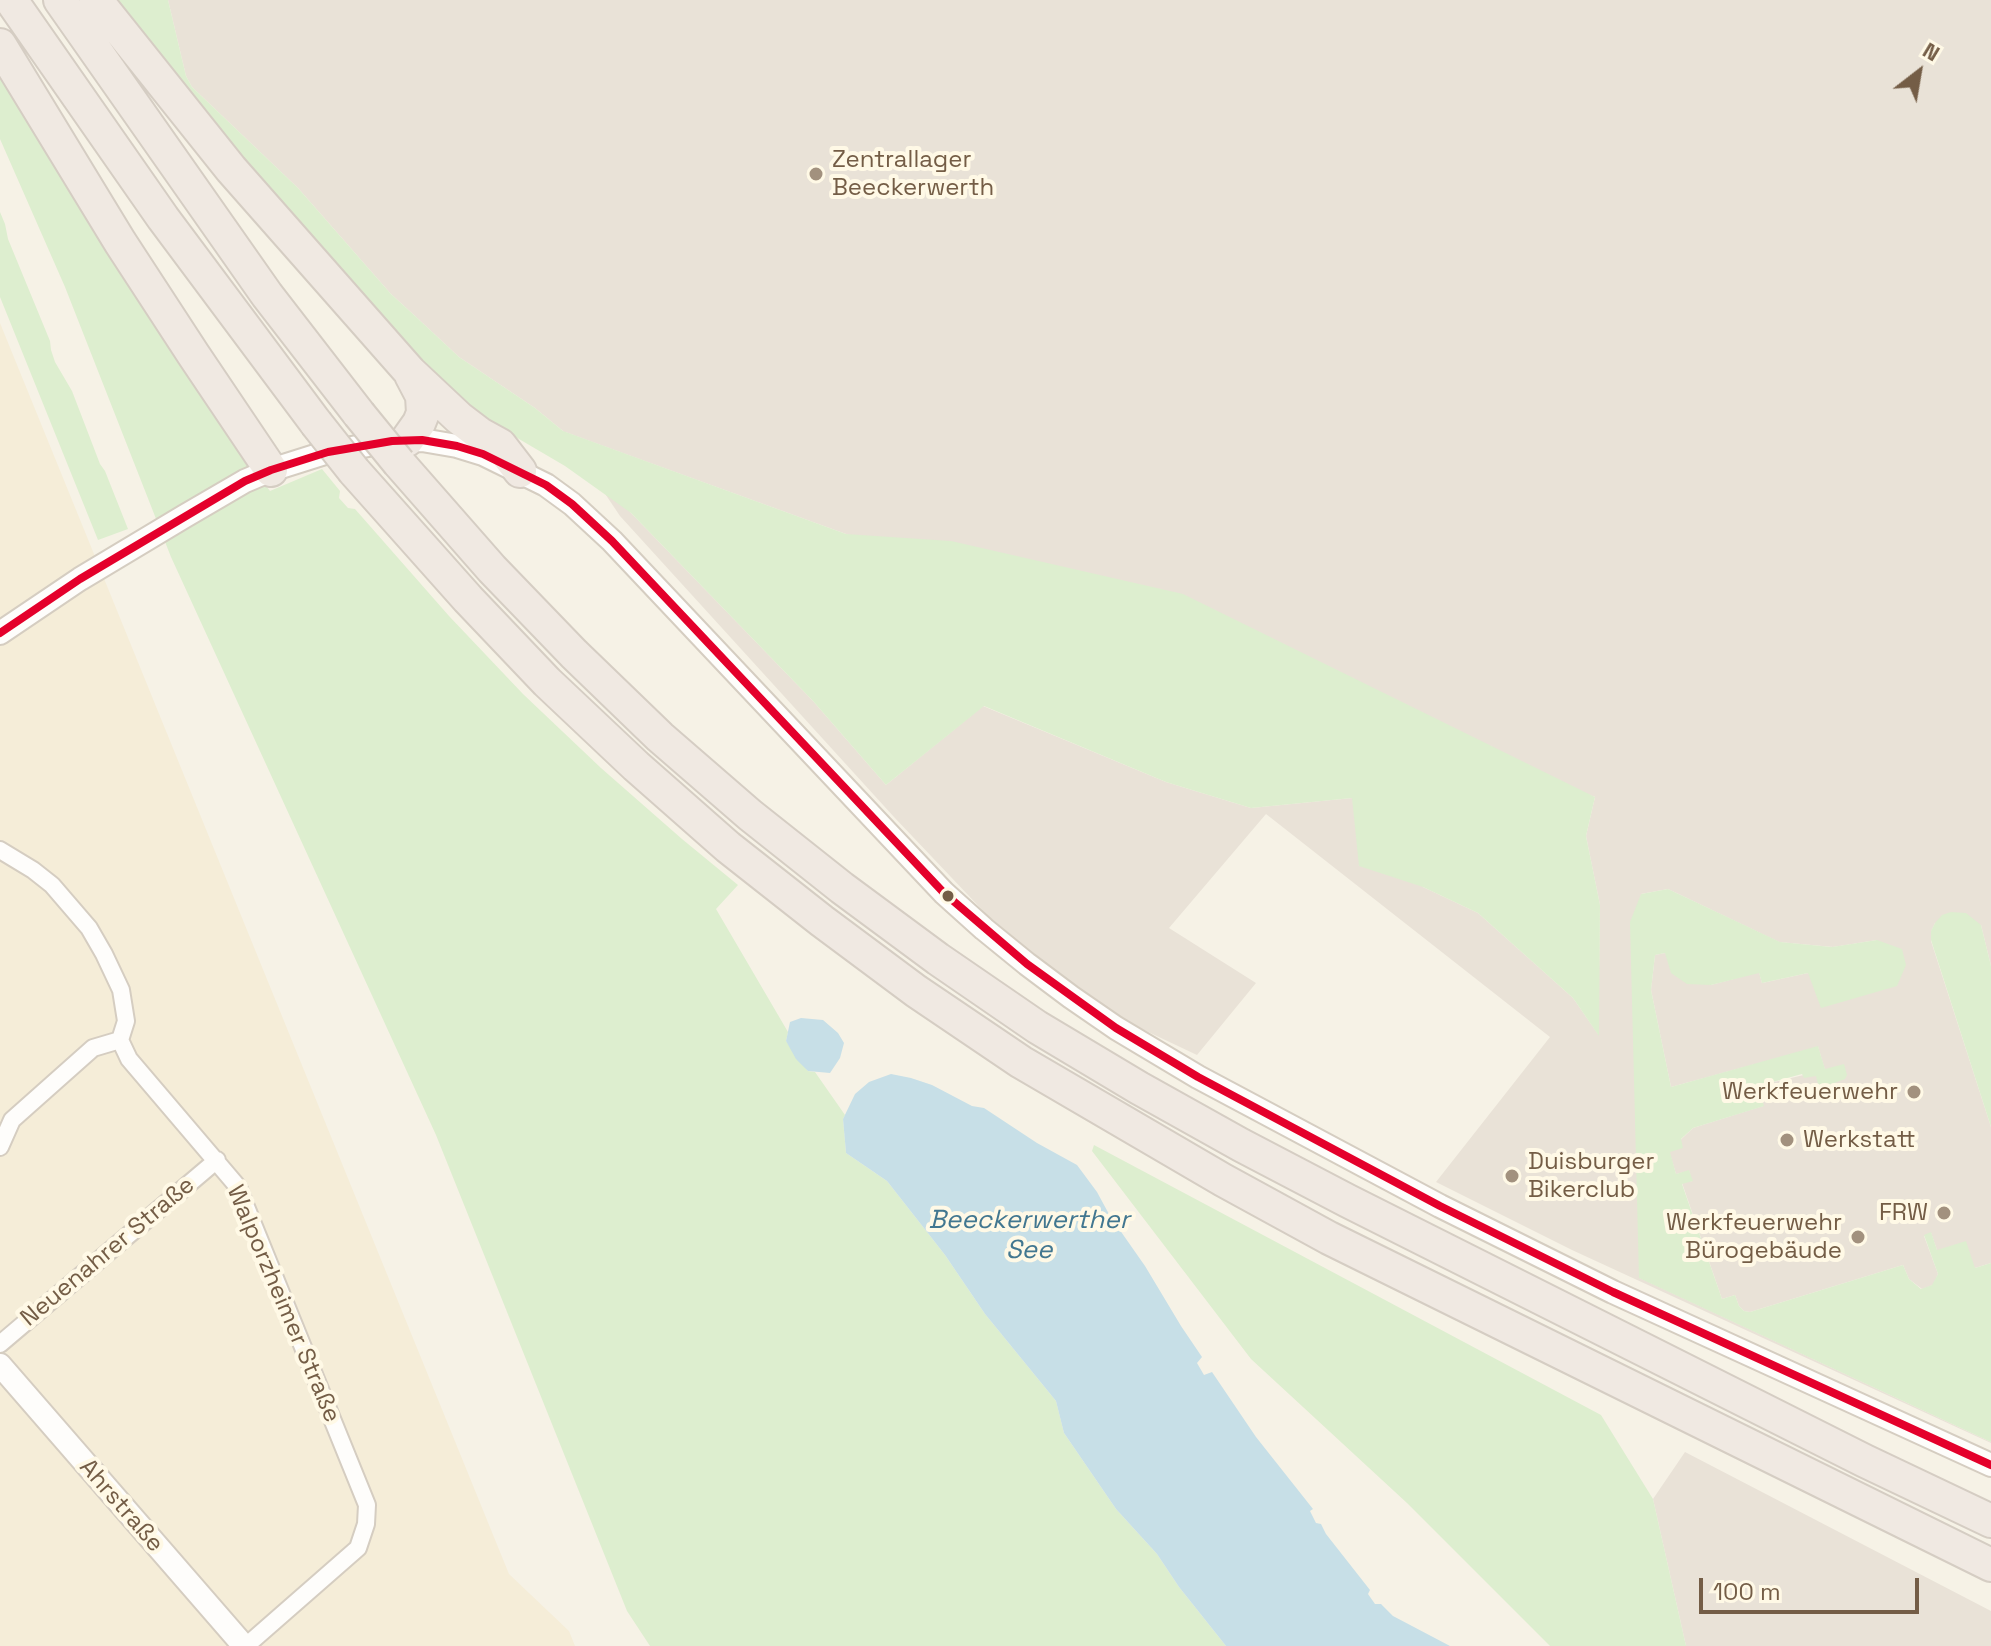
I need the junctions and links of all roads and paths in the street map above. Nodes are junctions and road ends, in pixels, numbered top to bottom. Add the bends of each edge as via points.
1 (11, 0) edge
2 (60, 0) edge
3 (96, 0) edge
4 (0, 45) edge
5 (410, 372) junction
6 (403, 452) junction
7 (271, 470) junction
8 (520, 471) junction
9 (0, 633) edge
10 (0, 850) edge
11 (120, 1040) junction
12 (0, 1147) edge
13 (217, 1160) junction
14 (0, 1344) edge
15 (0, 1365) edge
16 (1991, 1465) edge
17 (1991, 1521) edge
18 (1991, 1565) edge
19 (245, 1646) edge

1 - 18 highway, bridge via 163,218 354,471 547,682 728,847 916,991 1122,1123 1329,1238
2 - 6 highway, bridge via 267,295 359,414
3 - 5 highway via 231,169
4 - 7 highway via 120,242
5 - 6 highway via 423,404
5 - 8 highway via 459,418 500,445
6 - 7 street via 354,446
6 - 8 street via 457,446
6 - 17 highway via 492,569 660,737 842,888 1037,1027 1348,1201
7 - 9 street via 173,523
8 - 16 street via 572,504 612,541 944,893 1093,1013 1198,1077 1440,1206 1613,1292
10 - 11 street via 52,885 89,928 121,990 126,1021
11 - 12 street via 93,1048 22,1111
11 - 13 street, Walporzheimer Straße via 129,1059
13 - 14 street, Neuenahrer Straße
13 - 19 street, Walporzheimer Straße via 238,1187 367,1505 358,1548
15 - 19 street, Ahrstraße

